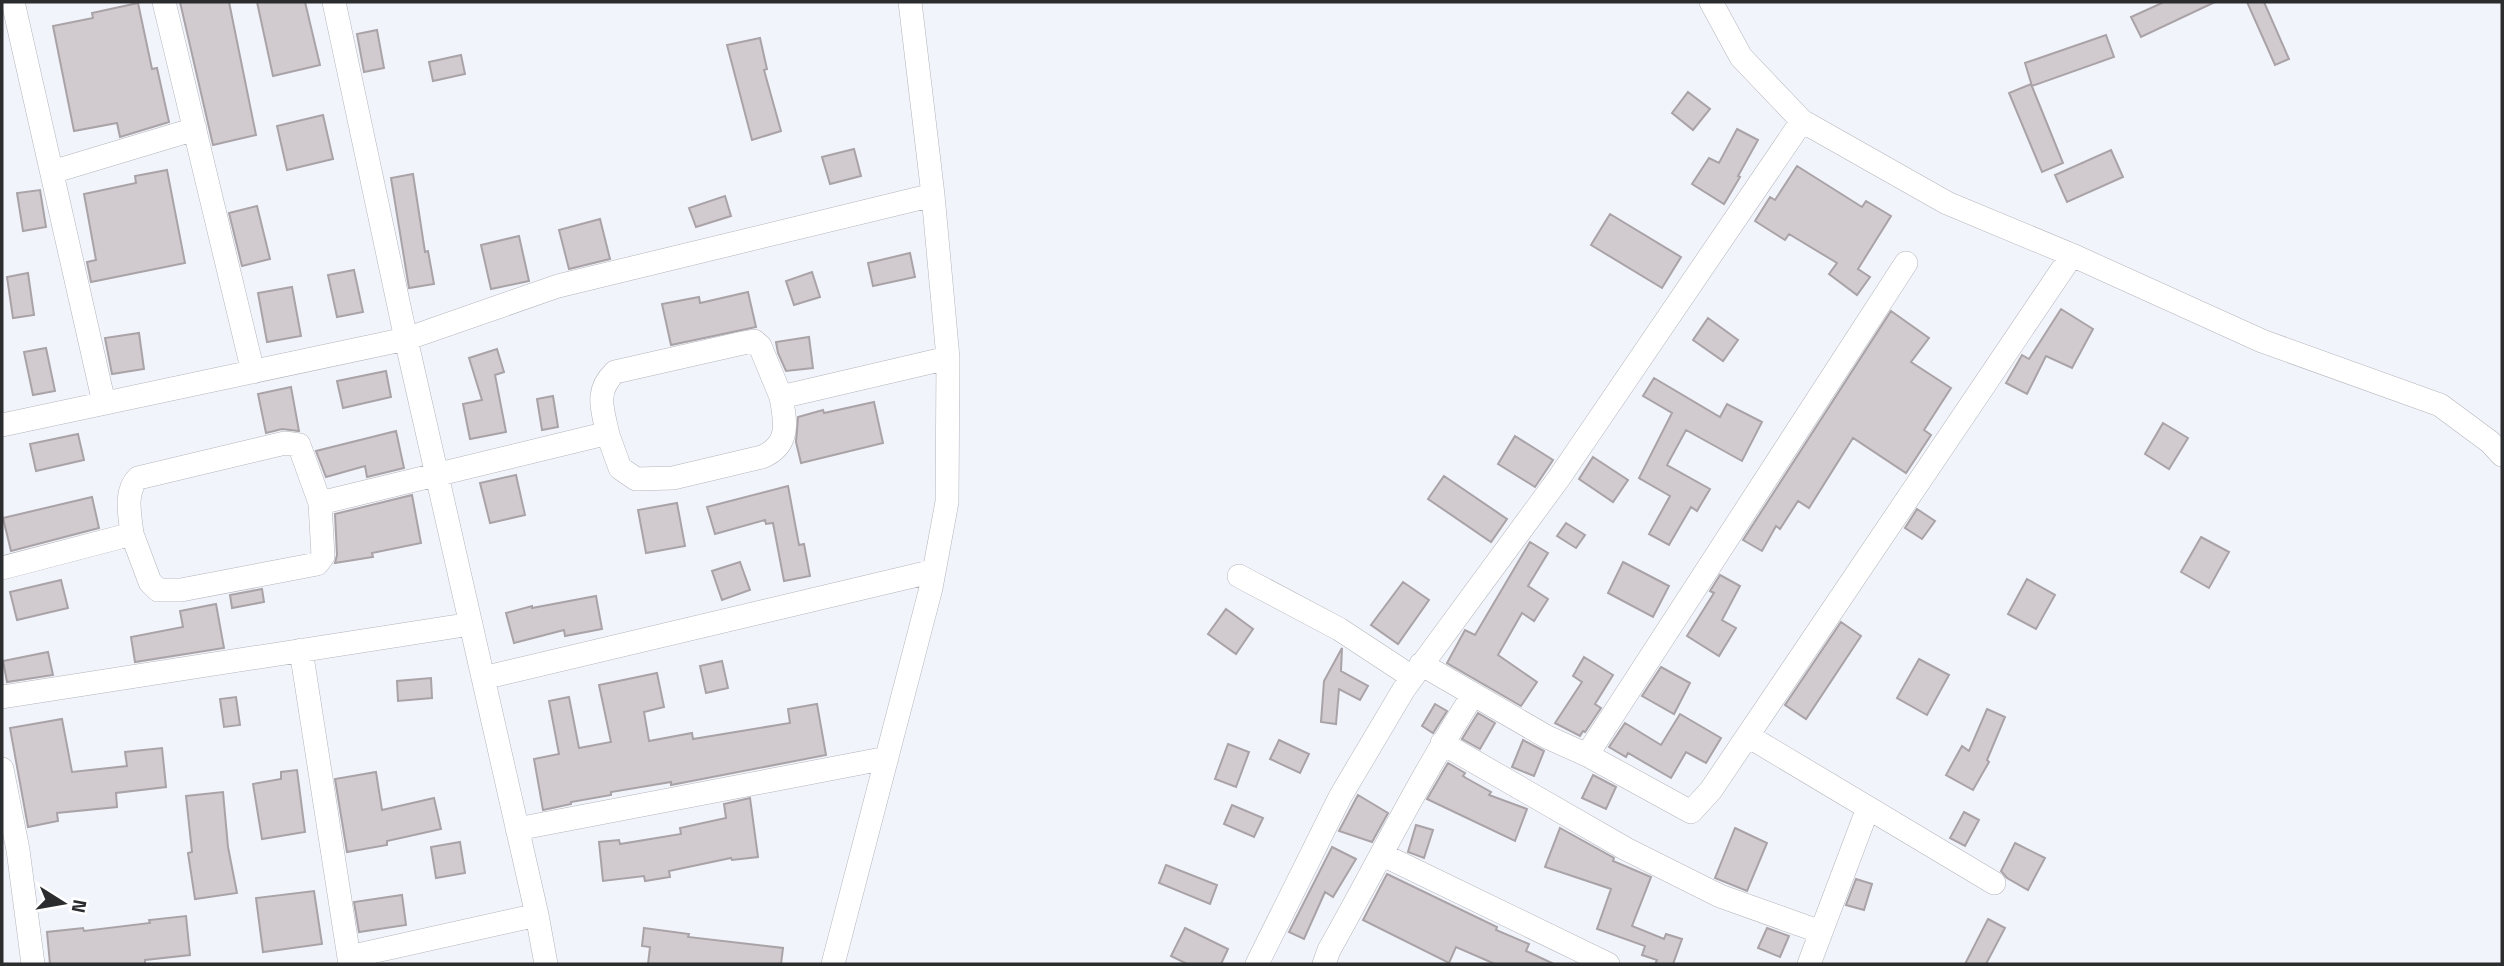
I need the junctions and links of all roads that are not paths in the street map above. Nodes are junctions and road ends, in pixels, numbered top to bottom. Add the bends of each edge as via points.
1 (13, 2) edge
2 (164, 2) edge
3 (334, 2) edge
4 (910, 2) edge
5 (1711, 2) edge
6 (1802, 121) junction
7 (195, 129) junction
8 (52, 172) junction
9 (933, 195) junction
10 (2072, 255) junction
11 (1906, 263) dead end
12 (406, 339) junction
13 (948, 358) junction
14 (253, 372) junction
15 (781, 397) junction
16 (104, 403) junction
17 (2, 425) edge
18 (608, 435) junction
19 (2502, 454) edge
20 (437, 476) junction
21 (320, 503) junction
22 (132, 534) junction
23 (2, 568) edge
24 (934, 571) junction
25 (1239, 576) dead end
26 (471, 624) junction
27 (301, 650) junction
28 (1416, 670) junction
29 (483, 678) junction
30 (1473, 695) junction
31 (2, 697) edge
32 (1748, 736) junction
33 (1442, 743) junction
34 (1587, 755) junction
35 (887, 758) junction
36 (2, 769) edge
37 (1868, 808) junction
38 (517, 829) junction
39 (10, 852) edge
40 (1383, 855) junction
41 (1994, 883) dead end
42 (537, 915) junction
43 (1821, 932) junction
44 (349, 960) edge
45 (33, 964) edge
46 (546, 964) edge
47 (833, 964) edge
48 (1257, 964) edge
49 (1324, 964) edge
50 (1608, 964) edge
51 (1810, 964) edge

1 - 8 street
2 - 7 street
3 - 12 street
4 - 9 street
5 - 6 street via 1741,57
6 - 10 street via 1947,203
6 - 28 street via 1559,478
7 - 8 street
7 - 14 street
8 - 16 street
9 - 12 street via 558,286
9 - 13 street
10 - 19 street via 2262,341 2440,405
10 - 32 street
11 - 34 street
12 - 14 street
12 - 20 street
13 - 15 street
13 - 24 street via 947,502
14 - 16 street
15 - 18 street via 783,438 775,451 673,478 636,479 620,468
15 - 18 street via 760,346 754,341 743,343 615,372 605,382 601,397
16 - 17 street
18 - 20 street
20 - 21 street
20 - 26 street
21 - 22 street via 299,445 285,443 138,478 129,497
21 - 22 street via 323,556 317,564 181,590 158,590 150,582
22 - 23 street
24 - 29 street
24 - 35 street
25 - 28 street
26 - 27 street
26 - 29 street
27 - 31 street
27 - 44 street
28 - 30 street
28 - 48 street via 1340,797
29 - 38 street
30 - 33 street
30 - 34 street
32 - 34 street via 1691,812
32 - 37 street
33 - 40 street
33 - 43 street via 1626,849 1720,896
35 - 38 street
35 - 47 street
36 - 39 street
37 - 41 street
37 - 43 street
38 - 42 street
39 - 45 street
40 - 49 street
40 - 50 street
42 - 44 street
42 - 46 street
43 - 51 street

